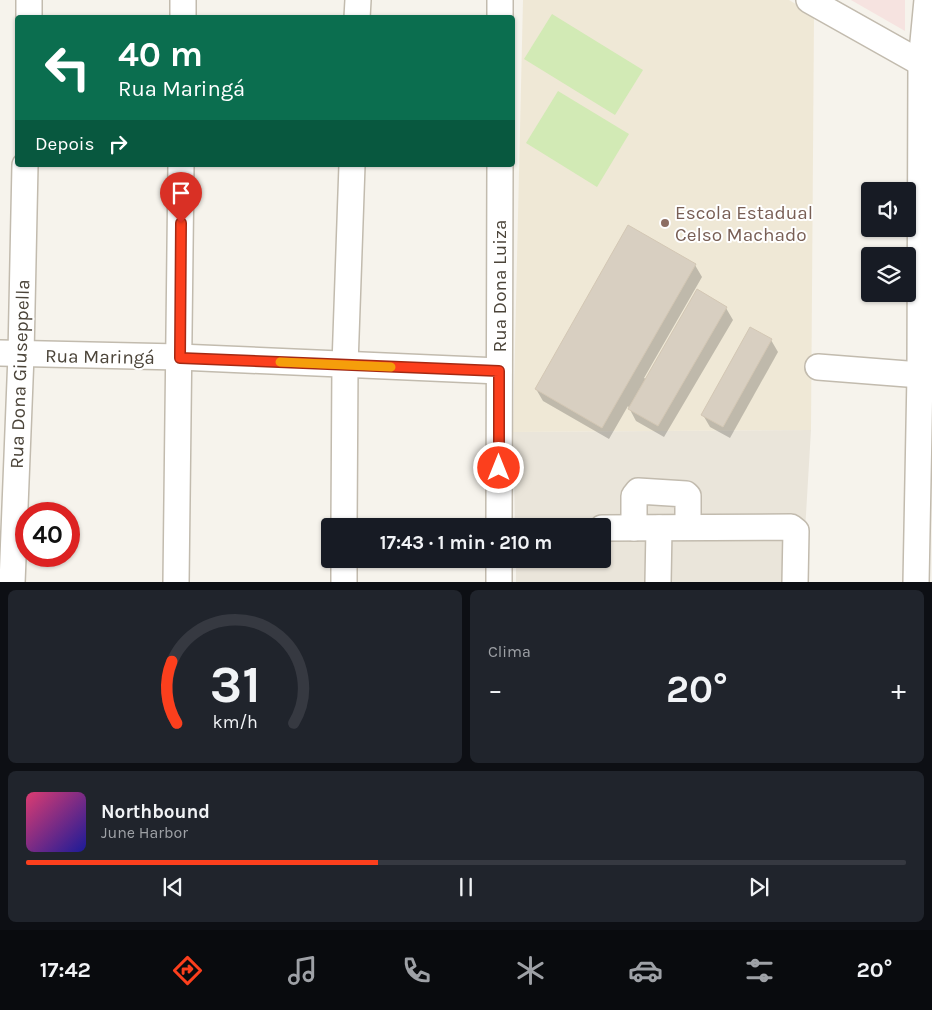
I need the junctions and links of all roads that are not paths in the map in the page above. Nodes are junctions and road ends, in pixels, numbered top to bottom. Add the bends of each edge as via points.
1 (29, 0) edge
2 (183, 0) edge
3 (358, 0) edge
4 (500, 0) edge
5 (809, 0) edge
6 (927, 0) edge
7 (28, 15) edge
8 (182, 15) edge
9 (357, 15) edge
10 (500, 15) edge
11 (927, 68) edge
12 (25, 167) edge
13 (181, 167) edge
14 (352, 167) edge
15 (500, 167) edge
16 (10, 354) edge
17 (180, 358) junction
18 (345, 365) junction
19 (818, 367) dead end
20 (499, 371) junction
21 (920, 375) junction
22 (344, 518) edge
23 (499, 518) edge
24 (688, 527) junction
25 (611, 528) edge
26 (634, 528) junction
27 (659, 528) junction
28 (344, 568) edge
29 (499, 568) edge
30 (12, 582) edge
31 (176, 582) edge
32 (344, 582) edge
33 (499, 582) edge
34 (658, 582) edge
35 (795, 582) edge
36 (916, 582) edge

1 - 7 street
2 - 8 street
3 - 9 street
4 - 10 street
5 - 11 street
6 - 11 street
11 - 21 street
12 - 16 street, Rua Dona Giuseppella
13 - 17 street
14 - 18 street
15 - 20 street, Rua Dona Luiza
16 - 17 street, Rua Maringá
16 - 30 street, Rua Dona Giuseppella
17 - 18 street, Rua Maringá
17 - 31 street
18 - 20 street, Rua Maringá
18 - 22 street
19 - 21 street
20 - 23 street, Rua Dona Luiza
21 - 36 street
24 - 26 street via 686,494 638,491 634,496
24 - 27 street
24 - 35 street via 791,527 796,531
25 - 26 street
26 - 27 street
27 - 34 street
28 - 32 street
29 - 33 street

